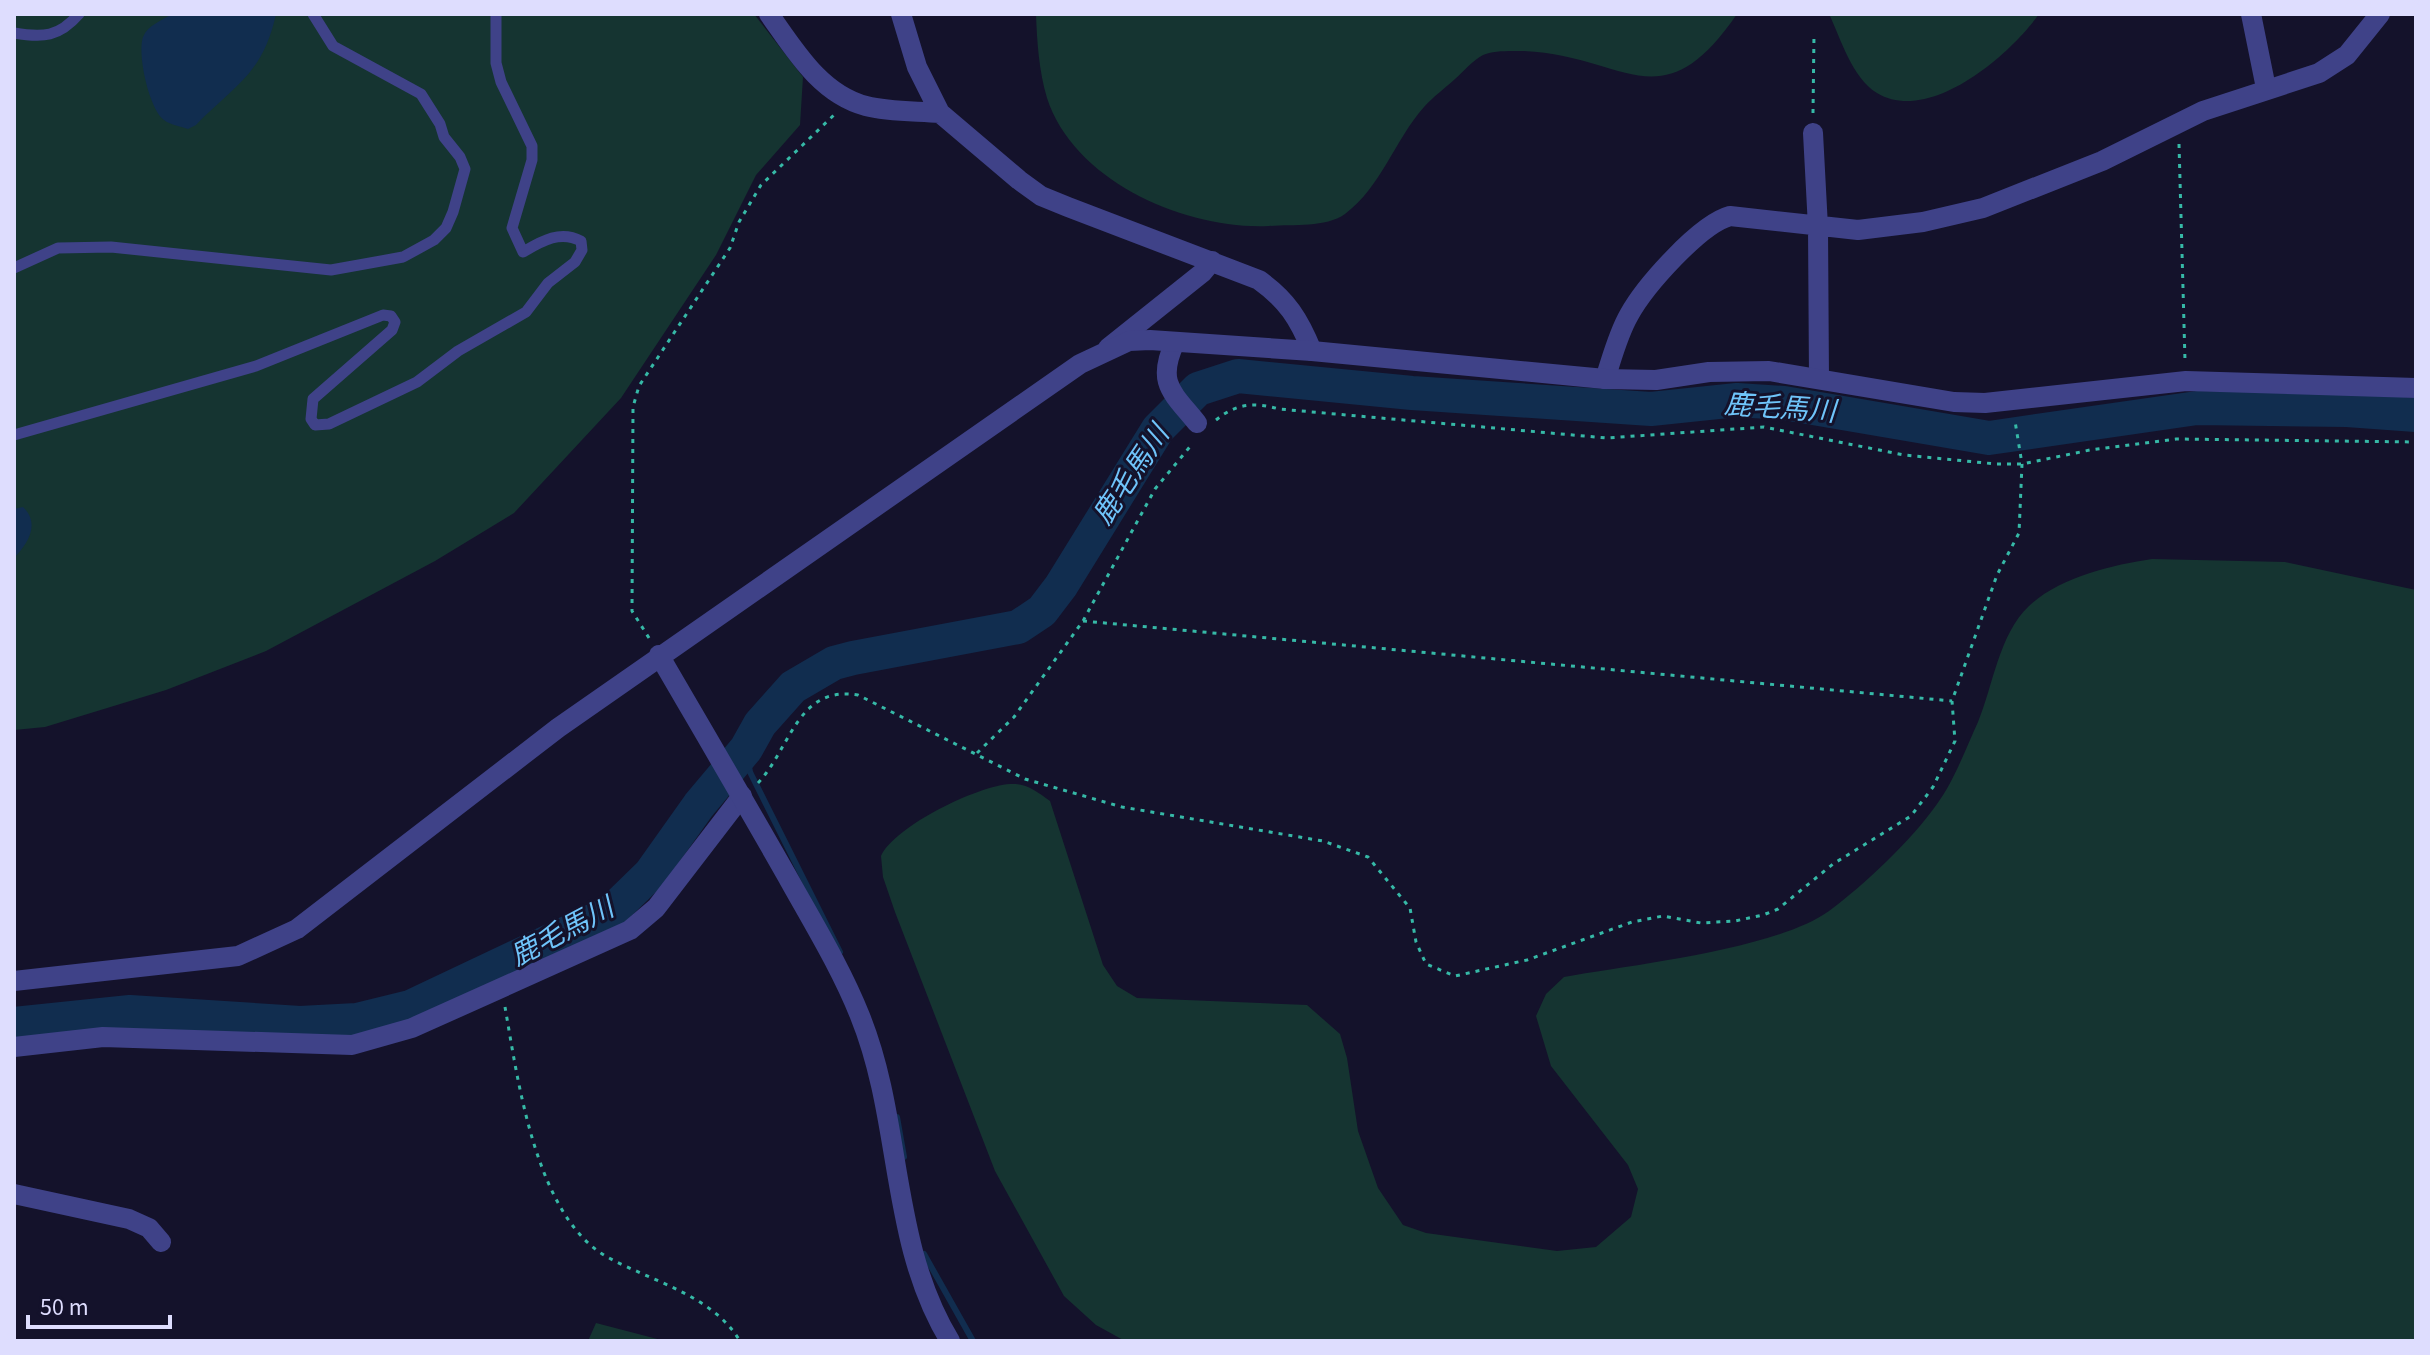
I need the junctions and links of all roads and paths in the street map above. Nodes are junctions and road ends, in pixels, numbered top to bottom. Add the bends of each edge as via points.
1 (79, 14) edge
2 (313, 14) edge
3 (496, 14) edge
4 (769, 14) edge
5 (901, 14) edge
6 (2251, 14) edge
7 (2380, 14) edge
8 (14, 33) edge
9 (1814, 34) dead end
10 (2266, 88) junction
11 (847, 99) junction
12 (940, 113) junction
13 (2178, 123) junction
14 (1813, 133) joint
15 (1818, 227) junction
16 (1212, 261) junction
17 (14, 268) edge
18 (1175, 342) junction
19 (1105, 350) junction
20 (1312, 351) junction
21 (1605, 379) junction
22 (1819, 379) junction
23 (2186, 381) junction
24 (2416, 388) edge
25 (2013, 410) dead end
26 (1201, 426) junction
27 (14, 435) edge
28 (2416, 442) edge
29 (2022, 464) junction
30 (1083, 621) junction
31 (659, 655) junction
32 (1952, 701) junction
33 (977, 753) junction
34 (744, 790) junction
35 (14, 981) edge
36 (502, 987) junction
37 (14, 1047) edge
38 (14, 1194) edge
39 (161, 1242) dead end
40 (740, 1341) edge
41 (950, 1341) edge

1 - 8 lane via 52,35
2 - 17 lane via 333,46 421,94 460,157 465,169 453,212 434,240 403,257 331,270 111,247 58,248
3 - 27 lane via 501,82 532,146 512,228 523,252 548,238 570,235 581,241 582,250 526,312 417,382 329,424 315,425 311,419 313,399 392,330 391,316 256,366
4 - 11 street via 809,70
5 - 12 street via 917,67
6 - 10 street
7 - 10 street via 2347,55 2329,67
9 - 14 path
10 - 13 street
11 - 12 street
11 - 31 path via 761,185 730,248 639,386 633,407 632,611
12 - 16 street via 1041,196
13 - 15 street via 2102,161 1983,208 1858,230
13 - 23 path
14 - 15 street
15 - 21 street via 1730,216 1715,220 1628,315
15 - 22 street
16 - 19 street
16 - 20 street via 1259,280 1284,298
18 - 19 street via 1129,341
18 - 20 street
18 - 26 street via 1164,377
19 - 31 street
20 - 21 street
21 - 22 street via 1769,371
22 - 23 street via 1985,403
23 - 24 street
25 - 29 path
26 - 29 path via 1235,407 1255,403 1607,438 1764,427 1904,455
26 - 30 path via 1155,489
28 - 29 path via 2176,439
29 - 32 path via 2019,533 1997,575
30 - 32 path
30 - 33 path via 1014,717
31 - 34 street
31 - 35 street via 309,920 267,945 238,956 189,963
32 - 33 path via 1955,741 1933,787 1911,816 1844,857 1778,909 1735,921 1701,923 1663,916 1632,922 1527,960 1455,976 1426,964 1410,908 1368,857 1323,841 1122,807 1025,779
33 - 34 path via 858,695 837,692 816,701 770,770
34 - 36 street via 656,908 630,930
34 - 41 street via 861,1016 885,1102 908,1240 935,1316
36 - 37 street via 412,1028 352,1045 103,1037
36 - 40 path via 539,1168 552,1194 605,1256 708,1306 729,1323
38 - 39 street via 129,1219 149,1228

